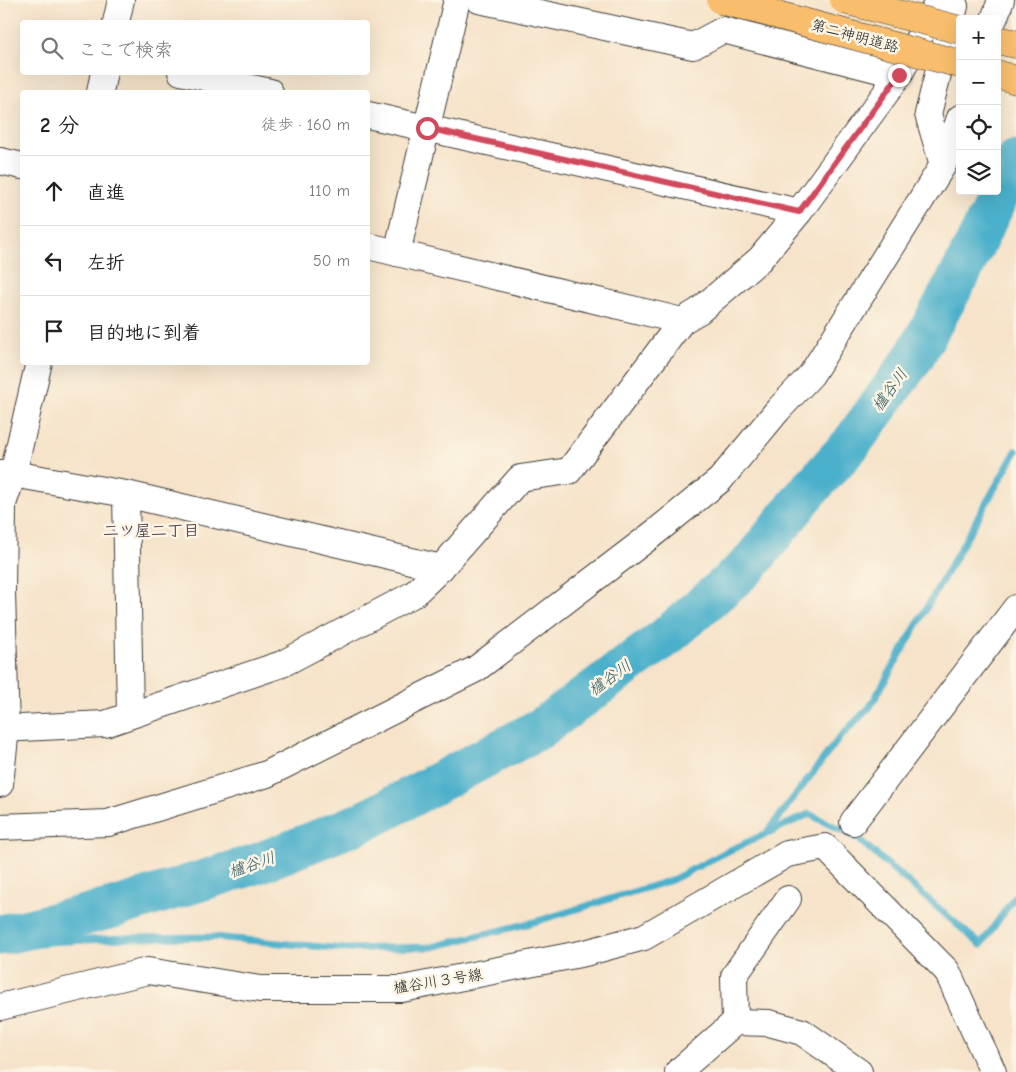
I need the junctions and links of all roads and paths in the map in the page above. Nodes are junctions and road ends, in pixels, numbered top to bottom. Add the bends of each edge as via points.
1 (121, 0) edge
2 (458, 0) edge
3 (479, 0) edge
4 (720, 0) edge
5 (844, 0) edge
6 (944, 0) edge
7 (1001, 0) edge
8 (995, 15) edge
9 (116, 20) edge
10 (956, 29) edge
11 (1001, 41) edge
12 (1016, 44) edge
13 (956, 63) edge
14 (103, 75) edge
15 (194, 75) edge
16 (899, 75) junction
17 (1001, 75) edge
18 (1016, 80) edge
19 (100, 90) edge
20 (261, 90) edge
21 (370, 114) edge
22 (427, 128) junction
23 (956, 129) edge
24 (0, 161) edge
25 (943, 165) junction
26 (20, 166) edge
27 (799, 212) junction
28 (370, 246) edge
29 (397, 253) junction
30 (682, 321) junction
31 (37, 365) edge
32 (7, 474) edge
33 (126, 494) junction
34 (441, 568) junction
35 (1, 593) edge
36 (1016, 608) edge
37 (130, 715) junction
38 (3, 729) edge
39 (0, 784) edge
40 (853, 822) dead end
41 (0, 827) edge
42 (788, 899) dead end
43 (0, 1007) edge
44 (735, 1022) junction
45 (678, 1072) edge
46 (859, 1072) edge
47 (993, 1072) edge

1 - 9 street
2 - 22 street
3 - 16 street via 693,46 724,30
4 - 13 highway, 第二神明道路, bridge
5 - 10 highway, bridge
6 - 16 street
6 - 25 street via 928,114
7 - 8 street
11 - 12 highway
14 - 19 street
15 - 20 street
16 - 27 street
17 - 18 highway
21 - 22 street
22 - 27 street
22 - 29 street
23 - 25 street
24 - 26 street
25 - 41 street via 811,375 720,480 476,669 266,774 108,823
27 - 30 street via 760,259 699,311
28 - 29 street
29 - 30 street
30 - 34 street via 569,470 520,478
31 - 32 street
32 - 33 street
32 - 35 street
33 - 34 street
33 - 37 street
34 - 37 street via 414,594 282,664
35 - 38 street
36 - 40 street
37 - 38 street via 105,724
38 - 39 street
42 - 44 street via 734,976
43 - 47 street, 櫨谷川３号線 via 148,971 260,989 402,989 585,953 644,936 787,854 825,848 947,971
44 - 45 street
44 - 46 street via 769,1023 802,1032

